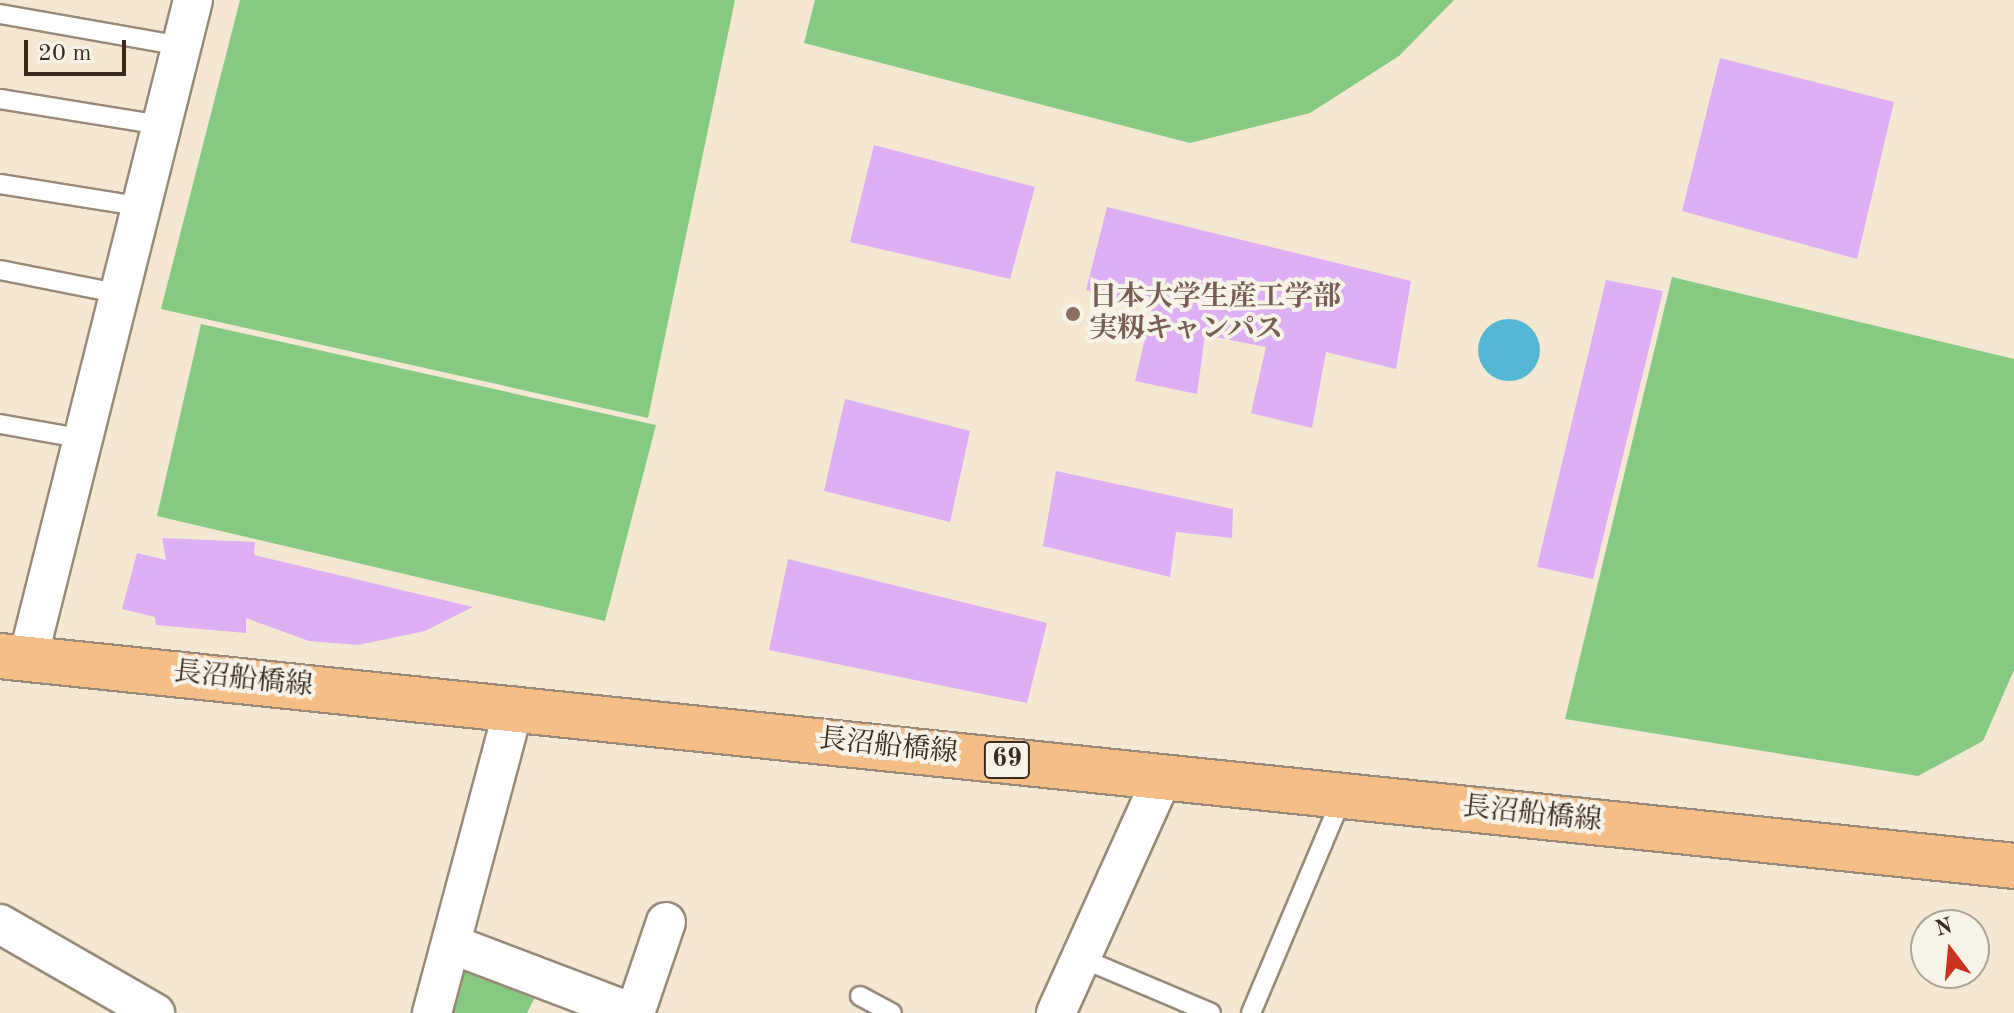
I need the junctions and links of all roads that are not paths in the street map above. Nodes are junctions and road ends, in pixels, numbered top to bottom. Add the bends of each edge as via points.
1 (193, 0) edge
2 (0, 14) edge
3 (182, 46) junction
4 (0, 99) edge
5 (160, 125) junction
6 (0, 184) edge
7 (143, 207) junction
8 (0, 270) edge
9 (121, 294) junction
10 (0, 424) edge
11 (84, 439) junction
12 (14, 657) edge
13 (514, 707) junction
14 (1163, 776) junction
15 (1343, 795) junction
16 (2010, 856) edge
17 (666, 922) dead end
18 (0, 924) edge
19 (451, 944) junction
20 (1081, 958) junction
21 (860, 996) dead end
22 (155, 1013) edge
23 (432, 1013) edge
24 (634, 1013) edge
25 (892, 1013) edge
26 (1056, 1013) edge
27 (1211, 1013) edge
28 (1251, 1013) edge

1 - 3 street
2 - 3 lane
3 - 5 street
4 - 5 lane
5 - 7 street
6 - 7 lane
7 - 9 street
8 - 9 lane
9 - 11 street
10 - 11 lane
11 - 12 street
12 - 13 main road, 長沼船橋線 / 69
13 - 14 main road, 長沼船橋線 / 69
13 - 19 street
14 - 15 main road, 長沼船橋線 / 69
14 - 20 street
15 - 16 main road, 長沼船橋線 / 69
15 - 28 lane
17 - 24 street
18 - 22 street
19 - 23 street
19 - 24 street
20 - 26 street
20 - 27 lane
21 - 25 lane

